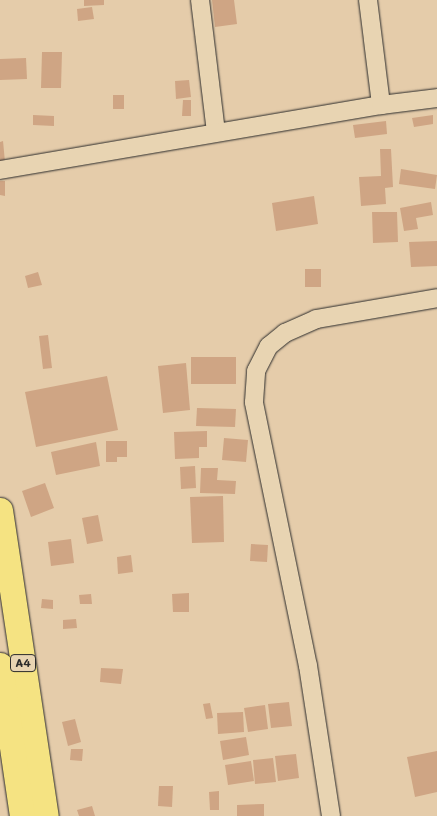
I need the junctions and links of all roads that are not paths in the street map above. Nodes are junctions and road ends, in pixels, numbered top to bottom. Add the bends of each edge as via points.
1 (200, 0) edge
2 (368, 0) edge
3 (437, 98) edge
4 (381, 104) junction
5 (216, 132) junction
6 (0, 170) edge
7 (437, 298) edge
8 (0, 510) edge
9 (0, 665) edge
10 (22, 816) edge
11 (46, 816) edge
12 (331, 816) edge

1 - 5 street
2 - 4 street
3 - 4 street
4 - 5 street
5 - 6 street
7 - 12 street via 316,319 285,333 269,346 256,371 254,402 308,666
8 - 11 highway, A4
9 - 10 highway, A4

